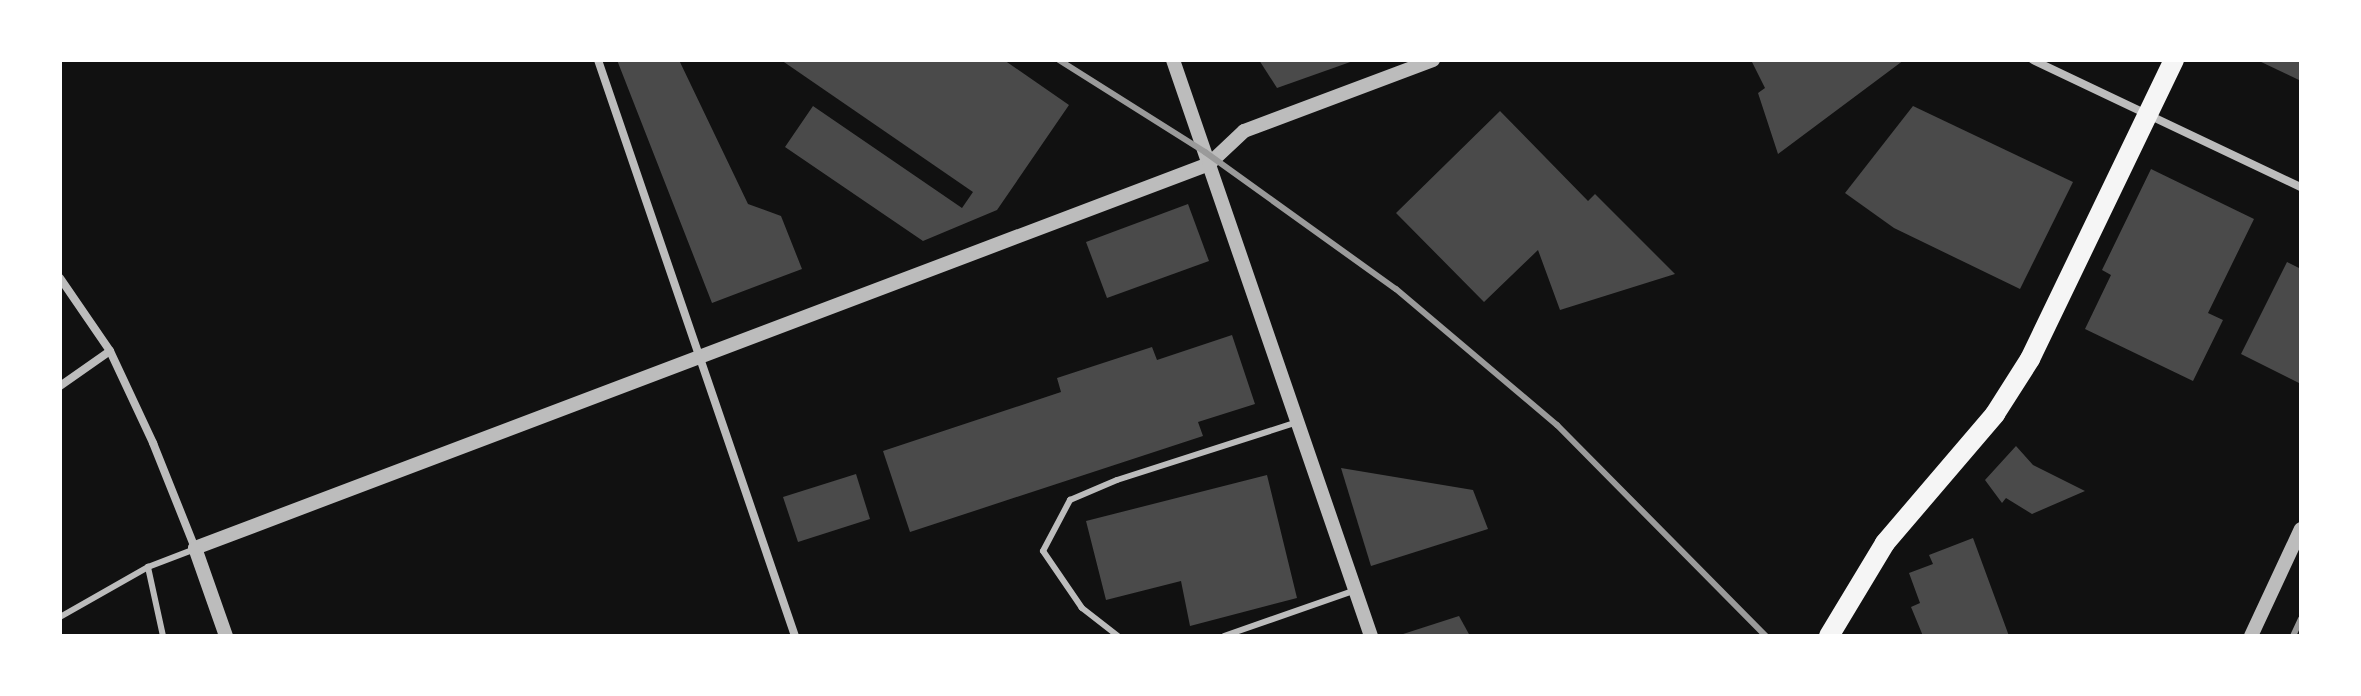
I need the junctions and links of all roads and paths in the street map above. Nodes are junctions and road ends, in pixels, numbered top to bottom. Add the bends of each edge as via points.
1 (598, 60) edge
2 (1173, 60) edge
3 (1433, 60) edge
4 (2033, 60) edge
5 (2174, 60) edge
6 (2147, 115) junction
7 (1209, 164) junction
8 (2301, 187) edge
9 (60, 278) edge
10 (110, 351) junction
11 (700, 358) junction
12 (60, 386) edge
13 (1298, 422) junction
14 (2301, 529) edge
15 (195, 548) junction
16 (148, 567) junction
17 (1355, 591) junction
18 (60, 617) edge
19 (163, 636) edge
20 (226, 636) edge
21 (795, 636) edge
22 (1118, 636) edge
23 (1224, 636) edge
24 (1371, 636) edge
25 (1829, 636) edge
26 (2251, 636) edge

1 - 11 street
2 - 7 street
3 - 7 street via 1244,131
4 - 6 street
5 - 6 main road
6 - 8 street
6 - 25 main road via 2014,385 1885,543
7 - 11 street
7 - 13 street
9 - 10 street
10 - 12 street
10 - 15 street
11 - 15 street
11 - 21 street
13 - 17 street
13 - 22 lane via 1070,500 1043,551 1082,608
14 - 26 street
15 - 16 lane
15 - 20 street
16 - 18 lane
16 - 19 lane
17 - 23 lane
17 - 24 street

